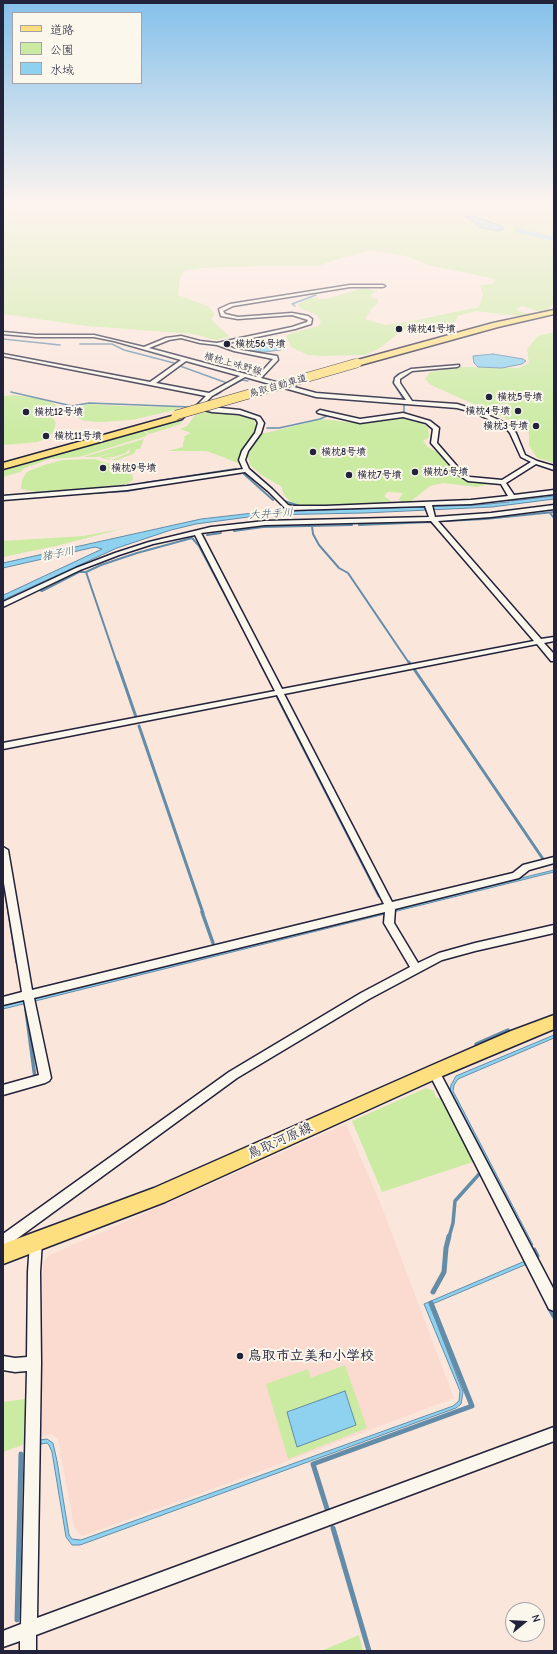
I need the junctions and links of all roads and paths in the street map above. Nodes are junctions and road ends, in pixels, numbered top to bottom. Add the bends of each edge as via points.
1 (383, 286) dead end
2 (554, 312) edge
3 (554, 316) edge
4 (3, 333) edge
5 (217, 344) junction
6 (146, 348) junction
7 (3, 355) edge
8 (185, 359) junction
9 (358, 364) junction
10 (457, 366) dead end
11 (244, 376) junction
12 (257, 380) junction
13 (151, 384) junction
14 (210, 396) junction
15 (335, 397) junction
16 (330, 402) dead end
17 (410, 402) junction
18 (325, 407) dead end
19 (535, 462) junction
20 (3, 465) edge
21 (554, 468) edge
22 (246, 470) junction
23 (503, 482) junction
24 (554, 492) edge
25 (3, 498) edge
26 (513, 498) junction
27 (428, 504) junction
28 (554, 507) edge
29 (433, 519) junction
30 (197, 532) junction
31 (3, 605) edge
32 (554, 639) edge
33 (539, 642) junction
34 (554, 659) edge
35 (279, 692) junction
36 (3, 746) edge
37 (3, 850) edge
38 (554, 860) edge
39 (390, 907) junction
40 (554, 929) edge
41 (416, 968) junction
42 (28, 995) junction
43 (3, 1001) edge
44 (554, 1022) edge
45 (434, 1072) junction
46 (3, 1090) edge
47 (3, 1242) edge
48 (36, 1242) junction
49 (3, 1254) edge
50 (554, 1304) edge
51 (34, 1363) junction
52 (3, 1364) edge
53 (554, 1434) edge
54 (29, 1629) junction
55 (3, 1639) edge
56 (28, 1651) edge

1 - 5 street via 344,286 225,308 221,310 223,315 238,318 292,314 310,319 309,323 293,328
2 - 9 highway, 鳥取自動車道
3 - 9 highway, 鳥取自動車道
4 - 6 street, 横枕上味野線 via 94,336
5 - 6 street via 176,338
5 - 12 street via 234,350 275,357 276,359
6 - 8 street, 横枕上味野線
7 - 13 street
8 - 11 street, 横枕上味野線
8 - 13 street
9 - 20 highway, 鳥取自動車道, bridge
10 - 17 street via 411,370 398,378 397,383
11 - 12 street, 横枕上味野線
11 - 14 street
12 - 15 street, 横枕上味野線 via 316,396
13 - 14 street
14 - 22 street via 198,407 240,412 258,418 261,423 242,460
15 - 16 street
15 - 17 street, 横枕上味野線
17 - 19 street, 横枕上味野線 via 457,406 506,425 513,433 523,456
18 - 23 street via 318,413 360,421 403,414 428,422 436,428 434,443 461,474 468,478
19 - 21 street, 横枕上味野線
19 - 23 street
22 - 25 street via 127,488
22 - 27 street via 288,507
23 - 26 street
24 - 26 street
26 - 27 street
27 - 29 street
28 - 29 street
29 - 30 street via 265,523
29 - 33 street
30 - 31 street via 110,556
30 - 35 street
32 - 33 street
33 - 34 street
33 - 35 street
35 - 36 street
35 - 39 street
37 - 42 street
38 - 39 street via 526,867 516,876
39 - 41 street via 389,923
39 - 42 street
40 - 41 street via 439,957
41 - 47 street via 233,1074
42 - 43 street
42 - 46 street via 45,1078
44 - 45 main road, 鳥取河原線
45 - 48 main road, 鳥取河原線 via 158,1196
45 - 50 street
48 - 49 main road, 鳥取河原線
48 - 51 street
51 - 52 street
51 - 54 street
53 - 54 street
54 - 55 street
54 - 56 street

